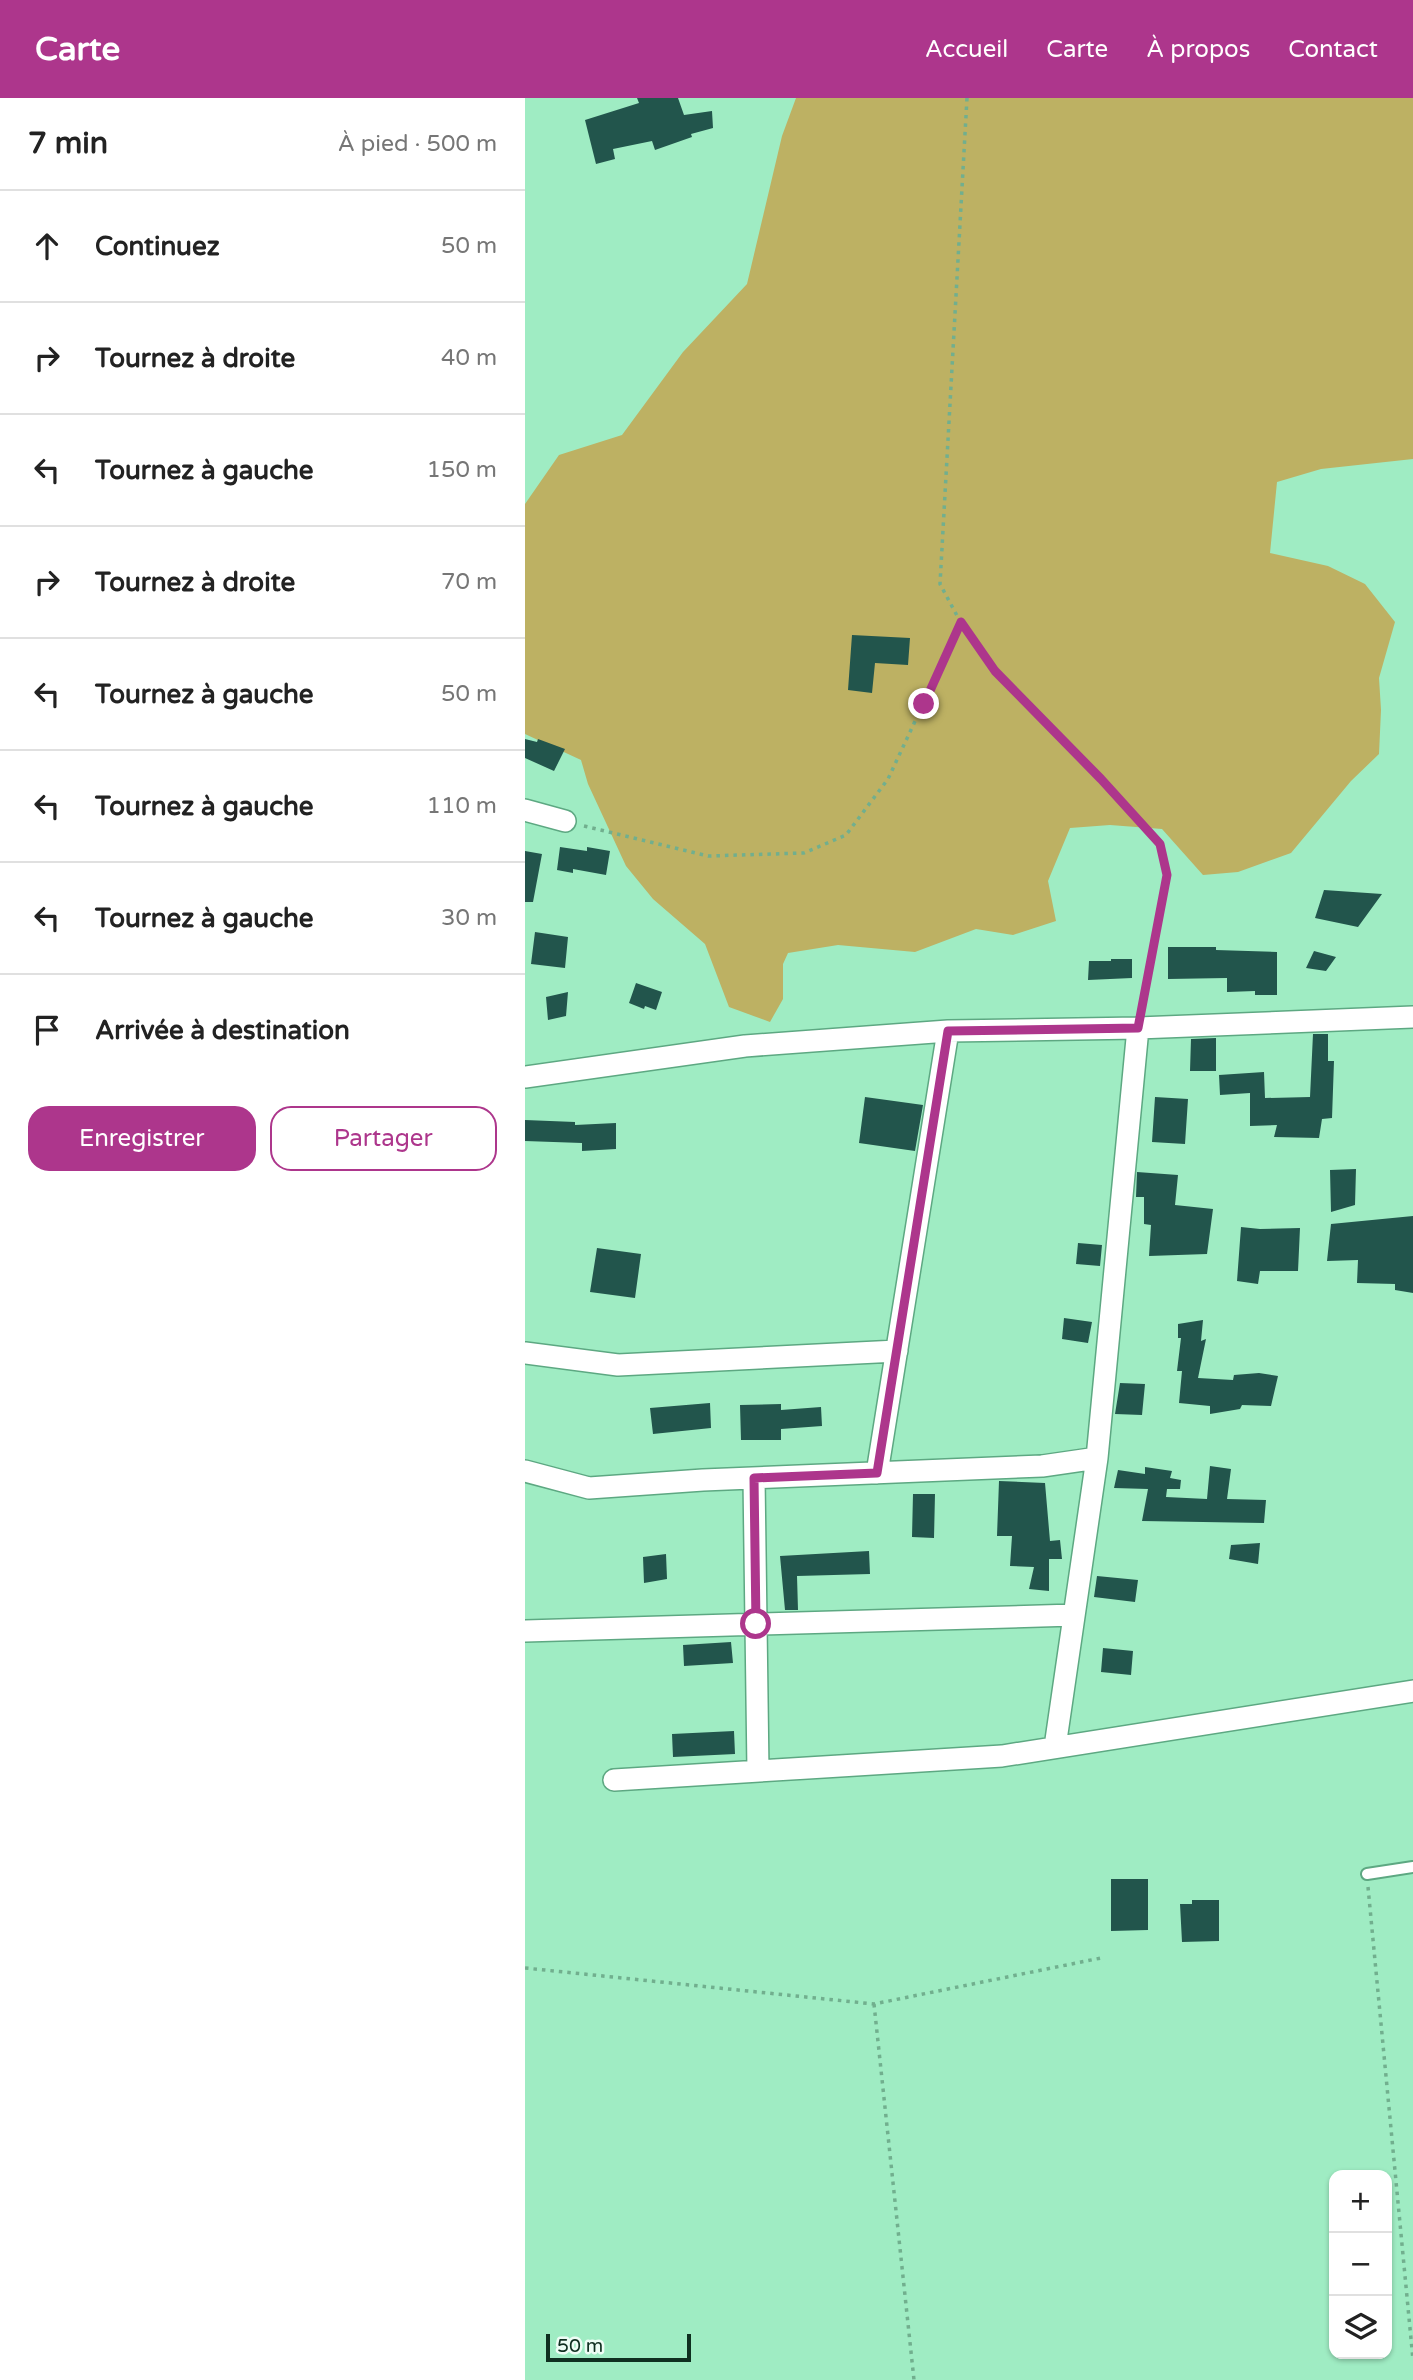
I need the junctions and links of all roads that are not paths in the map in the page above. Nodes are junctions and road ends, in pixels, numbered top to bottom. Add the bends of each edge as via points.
1 (525, 810) edge
2 (565, 821) road end
3 (1413, 1017) edge
4 (1138, 1028) junction
5 (948, 1031) junction
6 (525, 1077) edge
7 (897, 1351) junction
8 (525, 1353) edge
9 (1097, 1458) junction
10 (525, 1471) edge
11 (877, 1473) junction
12 (754, 1478) junction
13 (1074, 1615) junction
14 (756, 1624) junction
15 (525, 1631) edge
16 (1413, 1690) edge
17 (1055, 1748) junction
18 (758, 1772) junction
19 (614, 1780) dead end
20 (1413, 1867) edge
21 (1367, 1874) road end

1 - 2 street
3 - 4 street
4 - 5 street
4 - 9 street
5 - 6 street via 745,1046
5 - 7 street
7 - 8 street via 618,1365
7 - 11 street
9 - 11 street via 1042,1466
9 - 13 street
10 - 12 street via 589,1488
11 - 12 street
12 - 14 street
13 - 14 street
13 - 17 street
14 - 15 street
14 - 18 street
16 - 17 street
17 - 18 street via 1002,1756
18 - 19 street
20 - 21 lane

